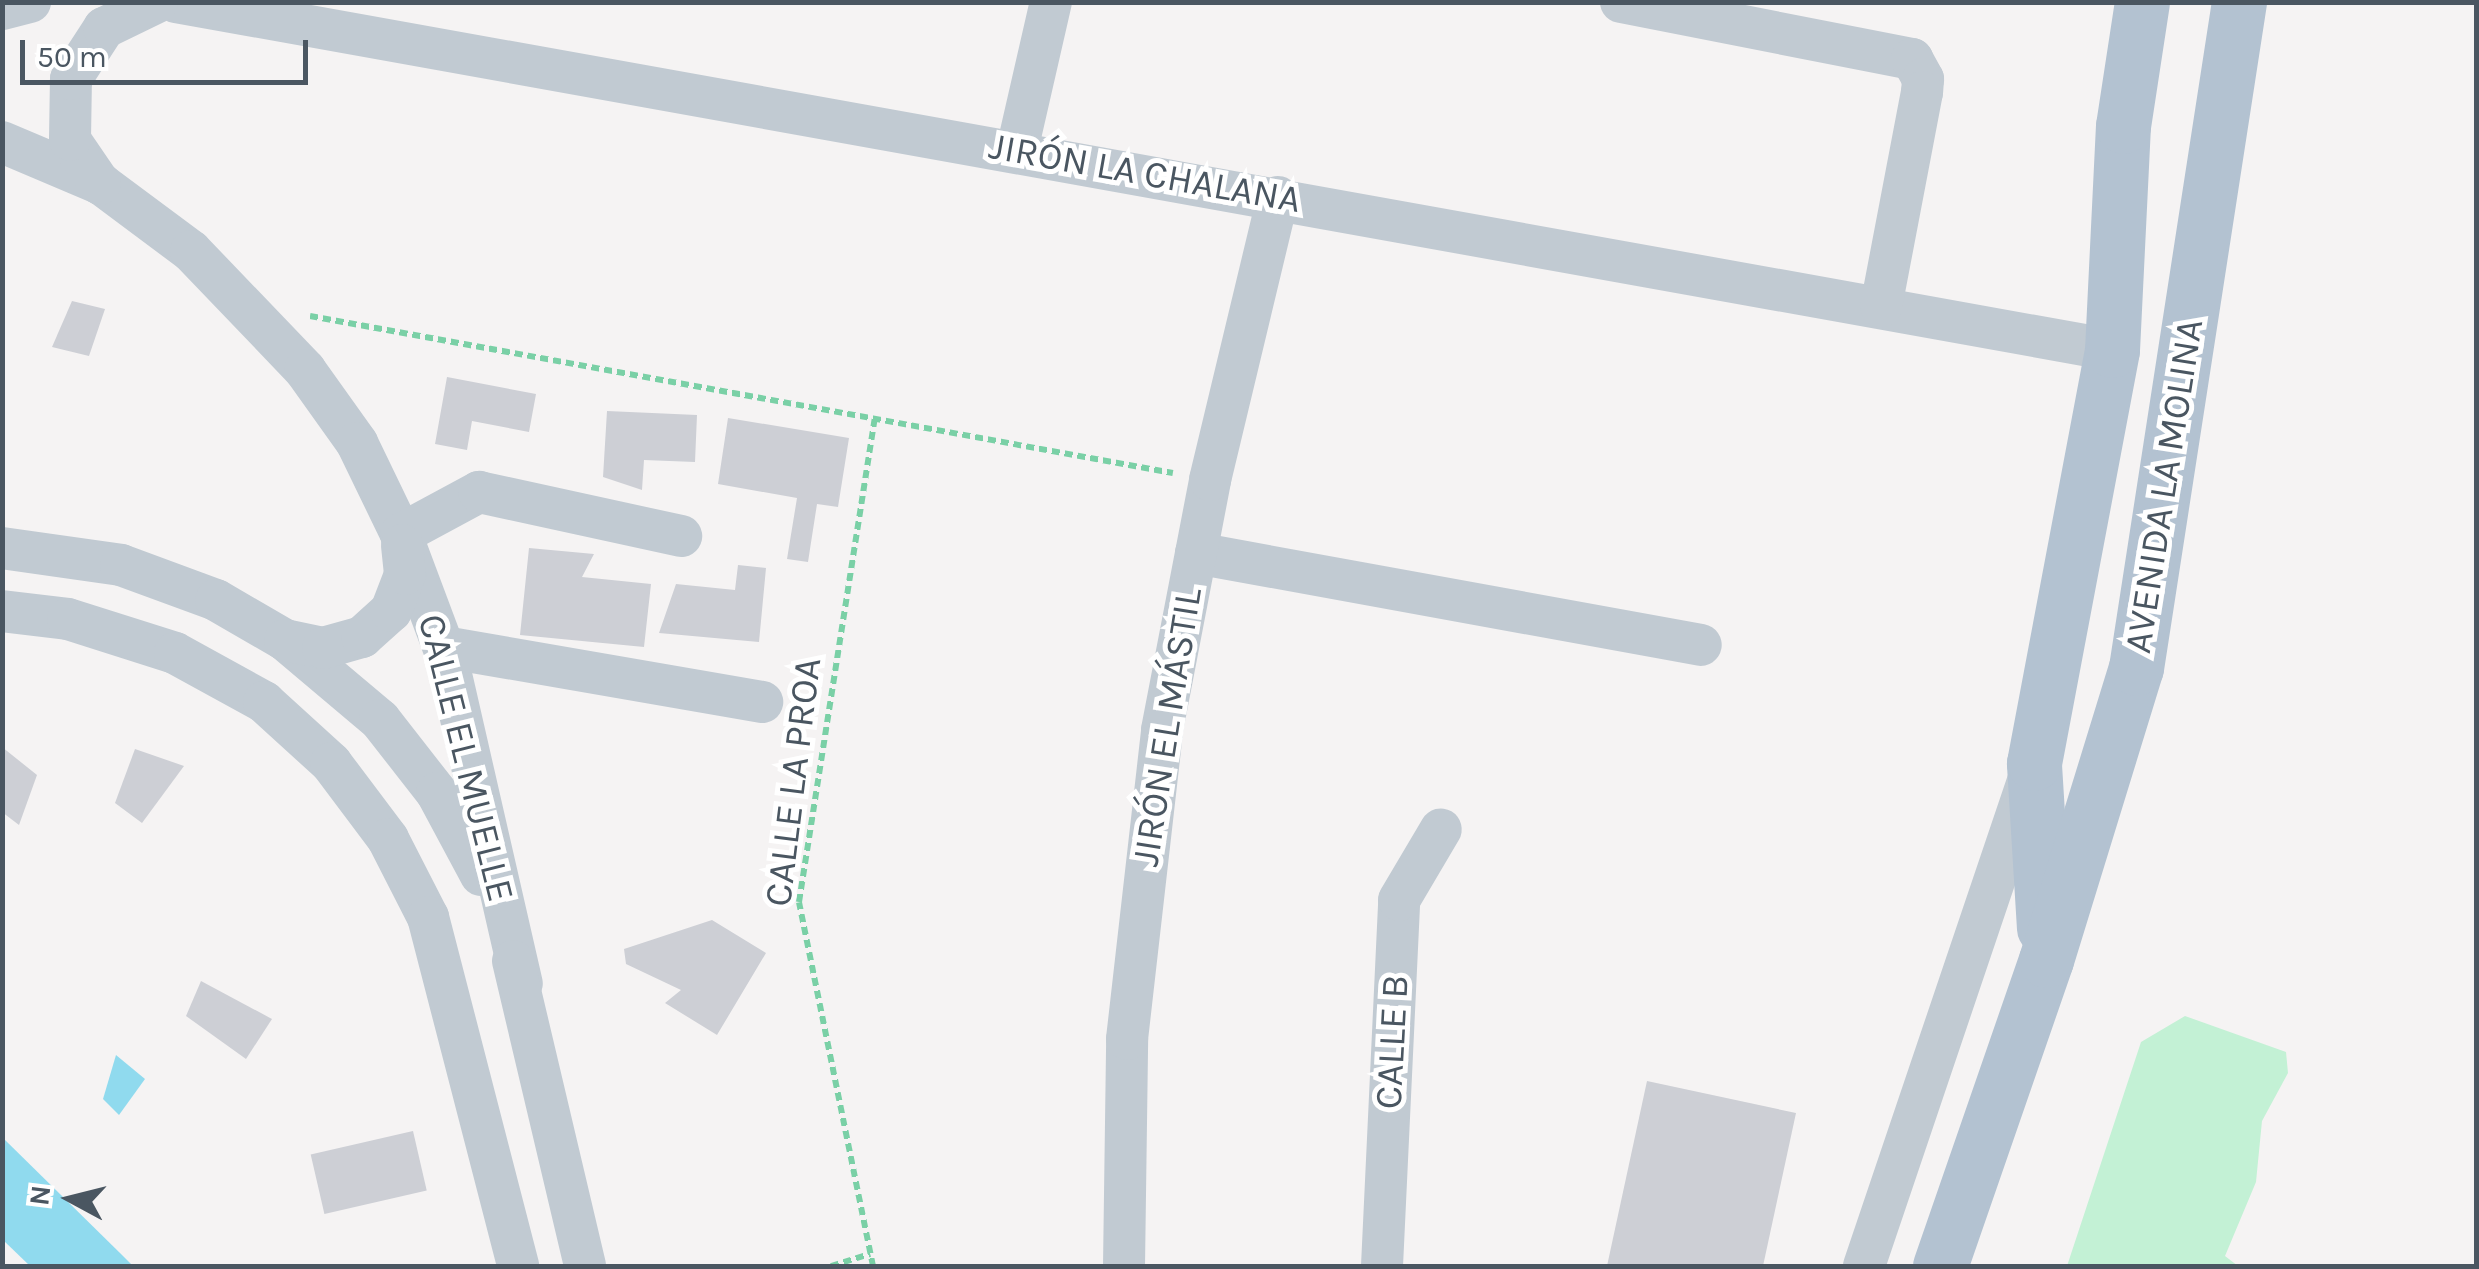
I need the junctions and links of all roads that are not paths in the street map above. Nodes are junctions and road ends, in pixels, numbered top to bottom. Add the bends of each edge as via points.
1 (30, 2) edge
2 (157, 2) edge
3 (176, 2) edge
4 (1052, 2) edge
5 (1622, 2) edge
6 (2142, 2) edge
7 (2239, 2) edge
8 (2, 9) edge
9 (2, 142) edge
10 (1018, 150) junction
11 (100, 184) junction
12 (1278, 198) junction
13 (1881, 306) junction
14 (2112, 350) junction
15 (401, 534) junction
16 (681, 536) dead end
17 (2, 548) edge
18 (1196, 553) junction
19 (2, 612) edge
20 (285, 640) junction
21 (1701, 645) dead end
22 (444, 647) junction
23 (762, 702) dead end
24 (2034, 763) junction
25 (1440, 829) dead end
26 (2046, 960) junction
27 (522, 984) junction
28 (518, 1266) edge
29 (586, 1266) edge
30 (1124, 1266) edge
31 (1382, 1266) edge
32 (1864, 1266) edge
33 (1940, 1266) edge

1 - 8 street
2 - 11 street via 104,28 71,79 70,140
3 - 10 street, JIRÓN LA CHALANA
4 - 10 street
5 - 13 street via 1912,59 1924,79
6 - 14 main road, AVENIDA LA MOLINA via 2123,126
7 - 26 main road, AVENIDA LA MOLINA via 2136,668
9 - 11 street, CALLE EL MUELLE
10 - 12 street, JIRÓN LA CHALANA
11 - 15 street, CALLE EL MUELLE via 191,251 304,370 357,443
12 - 13 street, JIRÓN LA CHALANA
12 - 18 street, JIRÓN EL MÁSTIL
13 - 14 street, JIRÓN LA CHALANA
14 - 24 main road, AVENIDA LA MOLINA
15 - 16 street via 479,492
15 - 20 street, CALLE EL MUELLE via 405,574 390,611 362,638 324,648
15 - 22 street, CALLE EL MUELLE
17 - 20 street via 121,565 216,600
18 - 21 street
18 - 30 street, JIRÓN EL MÁSTIL via 1162,730 1137,920 1127,1040
19 - 28 street via 68,619 175,653 264,702 331,763 388,838 428,917
20 - 27 street via 380,720 437,793 480,872
22 - 23 street
22 - 27 street, CALLE EL MUELLE
24 - 26 main road, AVENIDA LA MOLINA
24 - 32 street
25 - 31 street, CALLE B via 1398,900
26 - 33 main road, AVENIDA LA MOLINA
27 - 29 street

